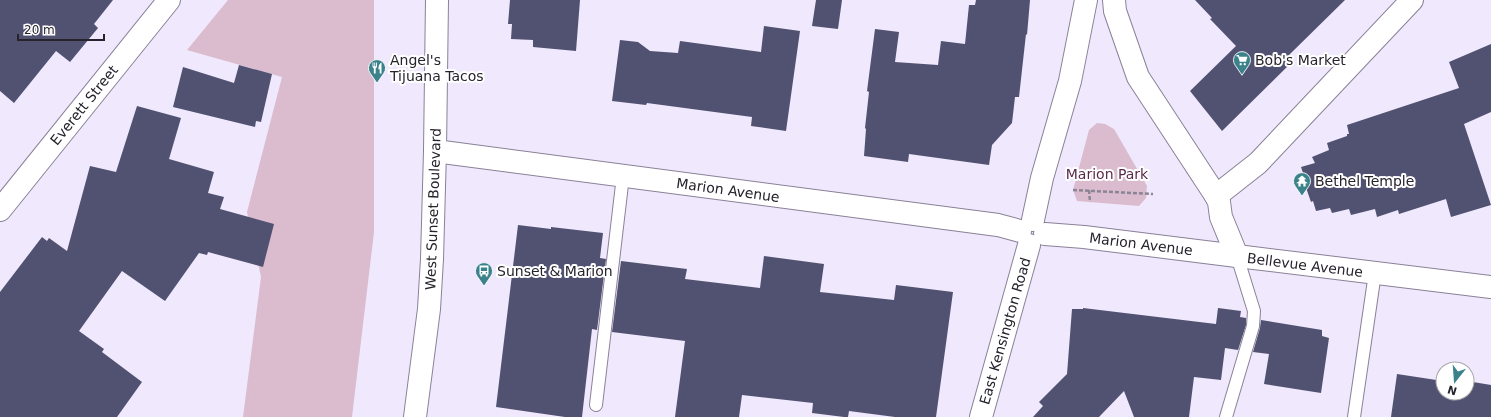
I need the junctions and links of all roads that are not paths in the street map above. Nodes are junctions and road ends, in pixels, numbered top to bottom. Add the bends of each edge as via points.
1 (169, 0) edge
2 (437, 0) edge
3 (1086, 0) edge
4 (1114, 0) edge
5 (1412, 0) edge
6 (435, 151) junction
7 (623, 176) junction
8 (1216, 196) junction
9 (0, 210) edge
10 (1032, 232) junction
11 (1237, 256) junction
12 (1375, 273) junction
13 (1491, 287) edge
14 (596, 405) dead end
15 (415, 417) edge
16 (981, 417) edge
17 (1226, 417) edge
18 (1354, 417) edge

1 - 9 street, Everett Street
2 - 6 street, West Sunset Boulevard
3 - 10 street, East Kensington Road via 1070,81 1042,178
4 - 8 street, Bellevue Avenue via 1115,11 1138,77
5 - 8 street via 1258,163
6 - 7 street, Marion Avenue
6 - 15 street, West Sunset Boulevard via 429,309
7 - 10 street, Marion Avenue via 998,225
7 - 14 lane
8 - 11 street, Bellevue Avenue via 1221,217
10 - 11 street, Marion Avenue
10 - 16 street, East Kensington Road
11 - 12 street, Bellevue Avenue
11 - 17 lane via 1254,311 1254,319
12 - 13 street, Bellevue Avenue
12 - 18 lane

